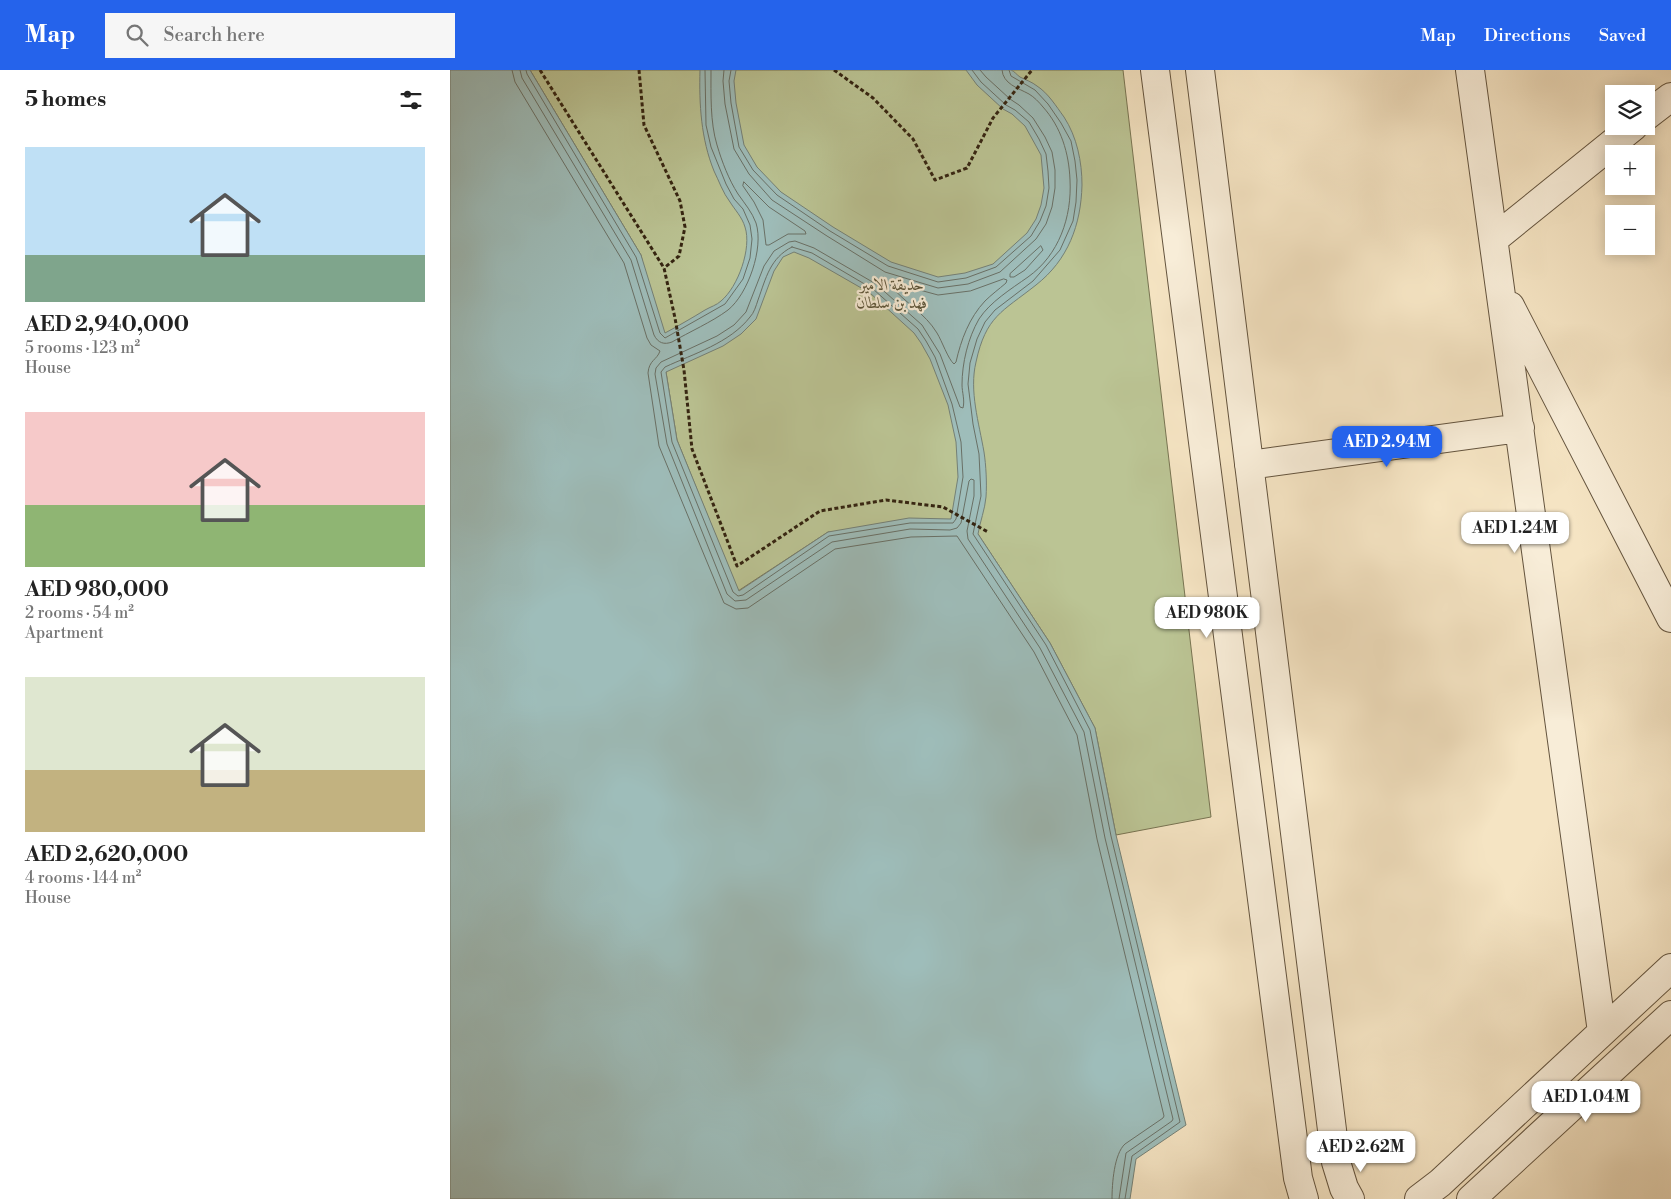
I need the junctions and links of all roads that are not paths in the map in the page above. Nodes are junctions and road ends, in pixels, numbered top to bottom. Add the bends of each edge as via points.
1 (1155, 70) edge
2 (1200, 70) edge
3 (1470, 70) edge
4 (1671, 97) edge
5 (1655, 109) edge
6 (1623, 135) edge
7 (1494, 239) junction
8 (1500, 288) junction
9 (1520, 428) junction
10 (1249, 465) junction
11 (1671, 618) edge
12 (1671, 968) edge
13 (1671, 1015) edge
14 (1602, 1032) junction
15 (1304, 1199) edge
16 (1350, 1199) edge
17 (1419, 1199) edge
18 (1471, 1199) edge

1 - 15 street via 1297,1168
2 - 10 street
3 - 7 street
4 - 5 street
6 - 7 street
7 - 8 street
8 - 9 street
8 - 11 street
9 - 10 street
9 - 14 street
10 - 16 street via 1336,1162
12 - 14 street
13 - 18 street
14 - 17 street

